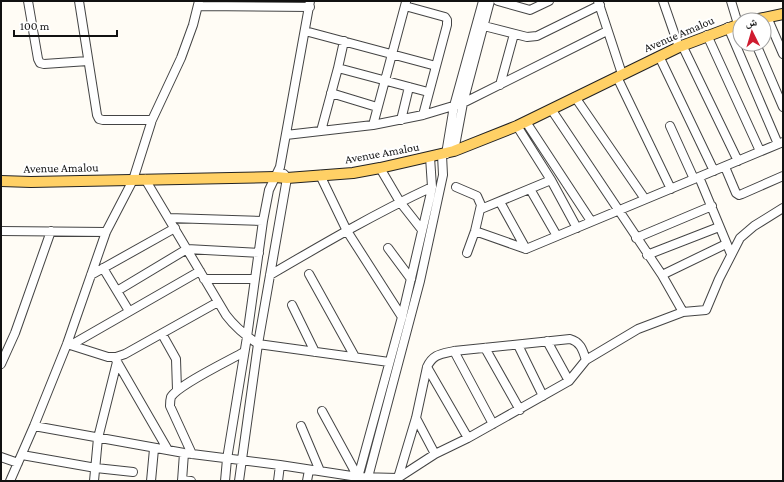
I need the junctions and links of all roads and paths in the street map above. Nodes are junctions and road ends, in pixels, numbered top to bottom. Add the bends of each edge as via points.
1 (28, 1) edge
2 (79, 1) edge
3 (483, 1) edge
4 (490, 1) edge
5 (498, 1) edge
6 (550, 1) edge
7 (663, 1) edge
8 (731, 1) edge
9 (599, 3) edge
10 (198, 4) edge
11 (288, 4) edge
12 (310, 4) edge
13 (406, 4) edge
14 (520, 4) edge
15 (735, 12) edge
16 (783, 14) edge
17 (772, 16) edge
18 (484, 26) junction
19 (732, 26) edge
20 (728, 27) junction
21 (772, 29) edge
22 (607, 30) junction
23 (305, 31) junction
24 (514, 34) junction
25 (707, 35) junction
26 (344, 41) junction
27 (681, 46) junction
28 (759, 52) edge
29 (392, 54) junction
30 (783, 54) edge
31 (659, 56) junction
32 (88, 61) junction
33 (436, 66) junction
34 (338, 68) junction
35 (619, 76) junction
36 (385, 80) junction
37 (500, 85) junction
38 (409, 87) junction
39 (428, 92) junction
40 (331, 93) junction
41 (575, 97) junction
42 (458, 104) junction
43 (377, 107) junction
44 (783, 107) edge
45 (551, 110) junction
46 (423, 115) junction
47 (152, 120) junction
48 (401, 120) junction
49 (522, 124) junction
50 (373, 125) junction
51 (670, 126) dead end
52 (321, 131) junction
53 (286, 135) junction
54 (781, 143) edge
55 (760, 151) junction
56 (447, 153) junction
57 (430, 157) junction
58 (738, 161) junction
59 (280, 167) junction
60 (725, 167) junction
61 (380, 168) junction
62 (714, 170) junction
63 (320, 175) junction
64 (783, 176) edge
65 (275, 177) junction
66 (286, 178) junction
67 (696, 178) junction
68 (145, 179) junction
69 (133, 180) junction
70 (551, 180) junction
71 (1, 181) edge
72 (432, 187) junction
73 (456, 187) dead end
74 (530, 189) junction
75 (671, 189) junction
76 (645, 200) junction
77 (400, 202) junction
78 (500, 202) junction
79 (712, 206) junction
80 (783, 208) edge
81 (481, 209) junction
82 (619, 210) junction
83 (169, 218) junction
84 (263, 221) junction
85 (591, 221) junction
86 (720, 227) junction
87 (175, 228) junction
88 (577, 228) junction
89 (422, 230) junction
90 (1, 231) edge
91 (51, 231) junction
92 (346, 231) junction
93 (475, 231) junction
94 (106, 232) junction
95 (557, 236) junction
96 (636, 238) junction
97 (726, 244) junction
98 (388, 248) dead end
99 (187, 249) junction
100 (526, 249) junction
101 (259, 253) junction
102 (467, 253) dead end
103 (731, 254) junction
104 (647, 255) junction
105 (103, 268) junction
106 (200, 271) junction
107 (310, 274) dead end
108 (91, 275) junction
109 (270, 275) junction
110 (662, 275) junction
111 (204, 279) junction
112 (255, 279) junction
113 (411, 279) junction
114 (117, 291) junction
115 (218, 302) junction
116 (292, 305) dead end
117 (129, 311) junction
118 (683, 312) junction
119 (402, 317) junction
120 (162, 334) junction
121 (247, 337) junction
122 (547, 341) junction
123 (69, 344) junction
124 (258, 344) junction
125 (518, 345) junction
126 (486, 348) junction
127 (454, 351) junction
128 (244, 352) junction
129 (316, 352) junction
130 (355, 357) junction
131 (116, 360) junction
132 (586, 360) junction
133 (389, 362) junction
134 (1, 364) edge
135 (427, 367) junction
136 (569, 381) junction
137 (177, 390) junction
138 (543, 396) junction
139 (520, 410) junction
140 (322, 411) dead end
141 (416, 418) junction
142 (493, 424) junction
143 (34, 426) junction
144 (301, 426) dead end
145 (98, 438) junction
146 (468, 438) junction
147 (154, 448) junction
148 (168, 450) junction
149 (188, 454) junction
150 (436, 454) junction
151 (22, 455) junction
152 (1, 457) edge
153 (227, 459) junction
154 (241, 460) junction
155 (18, 463) junction
156 (280, 465) junction
157 (96, 468) junction
158 (309, 470) junction
159 (320, 471) junction
160 (133, 472) dead end
161 (398, 478) junction
162 (358, 479) edge
163 (367, 479) edge
164 (182, 480) edge
165 (10, 481) edge
166 (94, 481) edge
167 (151, 481) edge
168 (191, 481) edge
169 (225, 481) edge
170 (239, 481) edge
171 (278, 481) edge
172 (307, 481) edge

1 - 32 street via 40,63
2 - 32 street
3 - 42 street
4 - 18 street
5 - 14 street
6 - 14 street via 530,10
7 - 27 street
8 - 15 street
9 - 22 street
9 - 24 street via 537,36
10 - 11 street
10 - 47 street via 181,58
11 - 12 street
12 - 23 street
13 - 29 street
13 - 33 street via 445,17 447,20
16 - 17 main road
18 - 24 street
18 - 42 street
19 - 20 main road, Avenue Amalou
20 - 25 main road, Avenue Amalou
20 - 54 street
21 - 30 street
22 - 35 street
22 - 37 street
23 - 26 street
23 - 53 street
24 - 37 street
25 - 27 main road, Avenue Amalou
25 - 55 street
26 - 29 street
26 - 34 street
27 - 31 main road, Avenue Amalou
27 - 58 street
28 - 44 street
29 - 33 street
29 - 36 street
31 - 35 main road, Avenue Amalou
31 - 62 street
32 - 47 street via 97,115 100,119
33 - 39 street
34 - 36 street
34 - 40 street
35 - 41 main road, Avenue Amalou
35 - 75 street
36 - 38 street
36 - 43 street
37 - 42 street
38 - 39 street
38 - 48 street
39 - 46 street
40 - 43 street
40 - 52 street
41 - 45 main road, Avenue Amalou
41 - 76 street
42 - 46 street
42 - 56 street
43 - 50 street
45 - 49 main road, Avenue Amalou
45 - 82 street
46 - 48 street
47 - 69 street
48 - 50 street
49 - 56 main road, Avenue Amalou
49 - 70 street
49 - 85 street
50 - 52 street
51 - 67 street
52 - 53 street
53 - 59 street
54 - 55 street
55 - 58 street
56 - 57 main road, Avenue Amalou
56 - 163 street via 420,281
57 - 61 main road, Avenue Amalou
57 - 72 street
58 - 60 street
59 - 65 street
59 - 66 street
60 - 62 street
60 - 64 street via 736,193 739,194
61 - 63 main road, Avenue Amalou
61 - 77 street
62 - 67 street
63 - 66 main road, Avenue Amalou
63 - 92 street
65 - 66 main road, Avenue Amalou
65 - 68 main road, Avenue Amalou
65 - 84 street via 269,190
66 - 109 street
67 - 75 street
67 - 79 street
68 - 69 main road, Avenue Amalou
68 - 83 street
69 - 71 main road, Avenue Amalou
69 - 94 street
70 - 74 street
70 - 88 street
72 - 77 street
72 - 89 street
73 - 81 street via 477,196
74 - 78 street
74 - 95 street
75 - 76 street
76 - 82 street
77 - 89 street
77 - 92 street
78 - 81 street
78 - 100 street
79 - 86 street
79 - 96 street
80 - 103 street via 740,238
81 - 93 street
82 - 85 street
82 - 96 street
83 - 84 street
83 - 87 street
84 - 101 street
85 - 88 street
86 - 97 street
86 - 104 street
87 - 99 street
87 - 105 street
88 - 95 street
89 - 113 street
90 - 91 street
91 - 94 street
91 - 134 street via 15,333
92 - 109 street
92 - 119 street
93 - 100 street
93 - 102 street
94 - 108 street
95 - 100 street
96 - 104 street
97 - 103 street
97 - 110 street
98 - 113 street
99 - 101 street
99 - 106 street
99 - 114 street
101 - 112 street
103 - 118 street via 706,310
104 - 110 street
105 - 108 street
105 - 114 street
106 - 111 street
106 - 117 street
107 - 130 street
108 - 123 street
109 - 124 street
110 - 118 street
111 - 112 street
111 - 115 street
112 - 121 street
113 - 119 street
114 - 117 street
115 - 120 street
115 - 121 street via 232,324
116 - 129 street
117 - 123 street
118 - 132 street via 638,329
119 - 133 street
120 - 131 street
120 - 137 street via 176,359
121 - 124 street
121 - 128 street
122 - 125 street
122 - 132 street via 574,340 581,347
122 - 136 street
123 - 131 street
123 - 143 street
124 - 129 street
124 - 154 street
125 - 126 street
125 - 138 street
126 - 127 street
126 - 139 street
127 - 135 street via 436,356
127 - 142 street
128 - 137 street
128 - 153 street
129 - 130 street
130 - 133 street
131 - 145 street
131 - 148 street
132 - 136 street
133 - 162 street
135 - 141 street
135 - 146 street
136 - 138 street
137 - 149 street via 172,396 170,406
138 - 139 street
139 - 142 street
140 - 162 street
141 - 150 street
141 - 161 street
142 - 146 street
143 - 145 street
143 - 151 street
144 - 159 street
145 - 147 street
145 - 157 street
146 - 150 street
147 - 148 street
147 - 167 street
148 - 149 street
149 - 153 street
149 - 164 street
150 - 161 street
151 - 155 street
151 - 157 street
152 - 155 street
153 - 154 street
153 - 169 street
154 - 156 street
154 - 170 street
155 - 165 street
156 - 158 street
156 - 171 street
157 - 160 street
157 - 166 street
158 - 159 street
158 - 172 street
159 - 162 street
161 - 163 street
162 - 163 street
164 - 168 street

